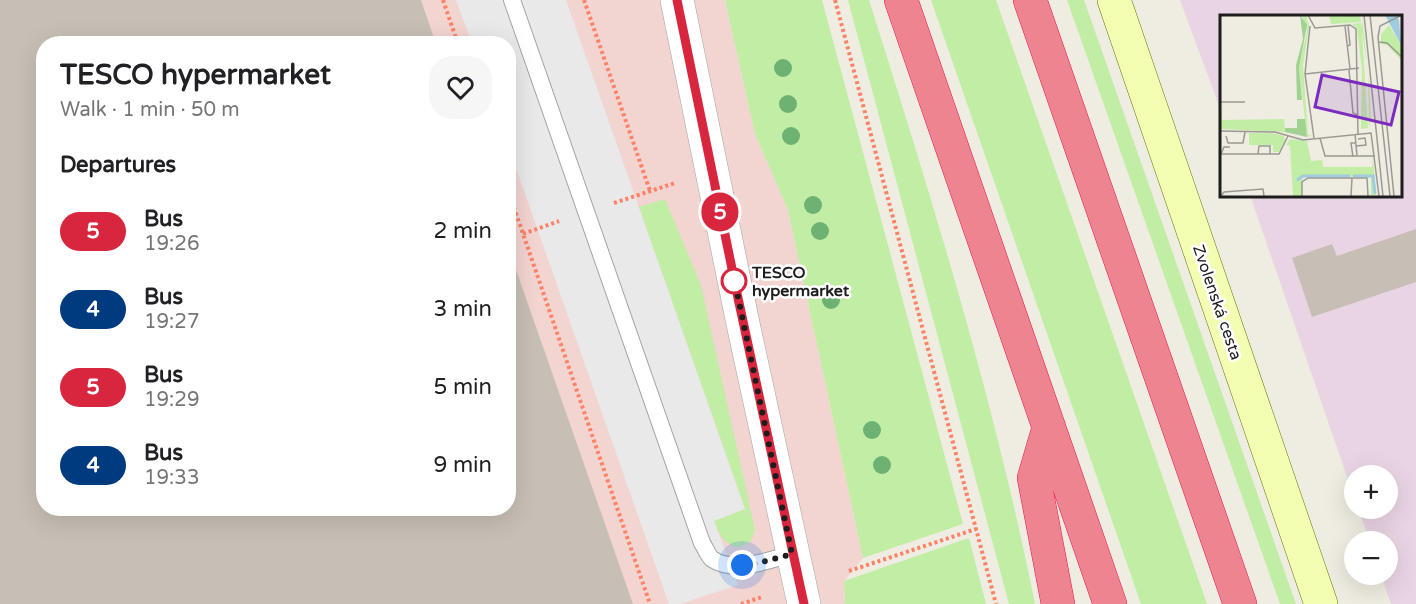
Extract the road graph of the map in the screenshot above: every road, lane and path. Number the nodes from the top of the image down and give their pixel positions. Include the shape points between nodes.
1 (443, 0) edge
2 (512, 0) edge
3 (584, 0) edge
4 (677, 0) edge
5 (835, 0) edge
6 (900, 0) edge
7 (1030, 0) edge
8 (1114, 0) edge
9 (455, 36) edge
10 (682, 181) dead end
11 (650, 191) junction
12 (604, 206) dead end
13 (516, 213) edge
14 (568, 218) dead end
15 (523, 234) junction
16 (1049, 427) junction
17 (976, 529) junction
18 (792, 554) junction
19 (849, 571) dead end
20 (762, 597) dead end
21 (650, 604) edge
22 (741, 604) edge
23 (804, 604) edge
24 (996, 604) edge
25 (1058, 604) edge
26 (1110, 604) edge
27 (1240, 604) edge
28 (1321, 604) edge

1 - 9 path
2 - 18 lane via 702,543 711,558 729,565 755,564
3 - 11 path
4 - 18 street
5 - 17 path
6 - 16 highway
7 - 27 highway
8 - 28 main road, Zvolenská cesta
10 - 11 path
11 - 12 path
13 - 15 path
14 - 15 path
15 - 21 path
16 - 25 highway via 1034,478
16 - 26 highway
17 - 19 path
17 - 24 path
18 - 23 street
20 - 22 path

